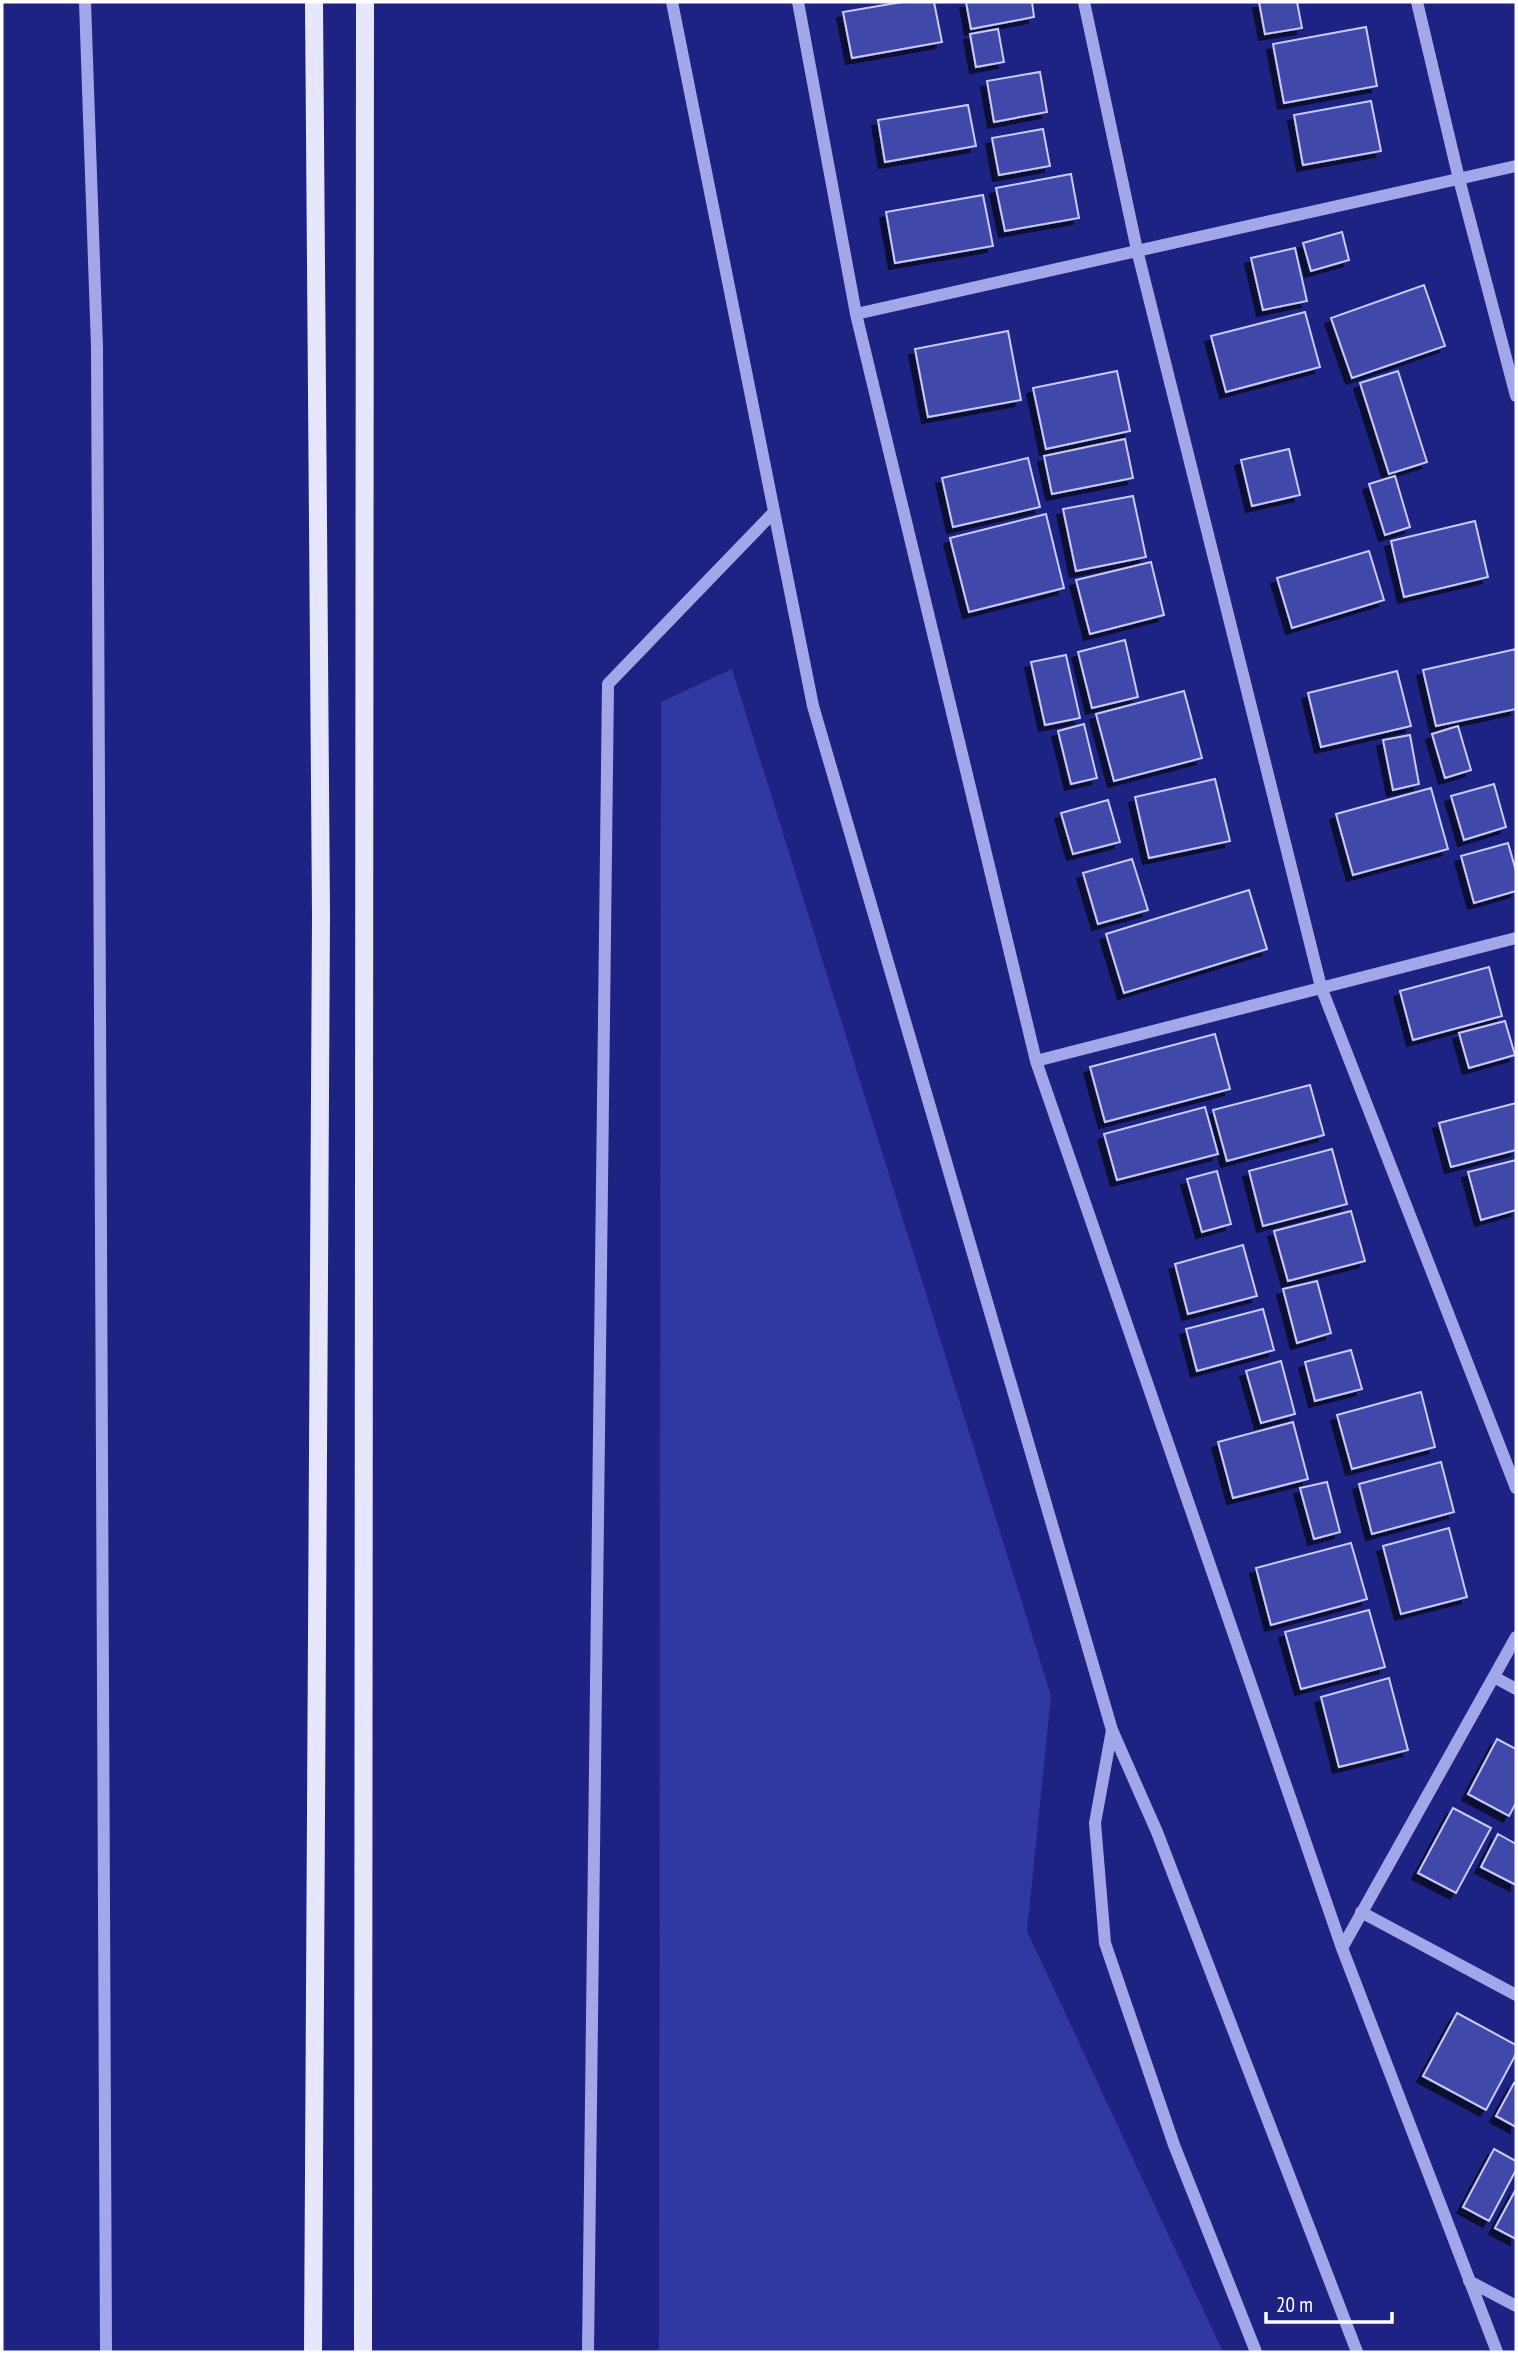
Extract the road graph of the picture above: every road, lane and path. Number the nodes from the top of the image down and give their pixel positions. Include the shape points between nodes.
1 (85, 2) edge
2 (314, 2) edge
3 (365, 2) edge
4 (671, 2) edge
5 (798, 2) edge
6 (1084, 2) edge
7 (1417, 2) edge
8 (1516, 166) edge
9 (1458, 179) junction
10 (1137, 250) junction
11 (856, 314) junction
12 (1516, 396) edge
13 (774, 512) junction
14 (1516, 938) edge
15 (1321, 986) junction
16 (1036, 1061) junction
17 (1516, 1488) edge
18 (1516, 1637) edge
19 (1494, 1677) junction
20 (1516, 1689) edge
21 (1112, 1730) junction
22 (1362, 1912) junction
23 (1342, 1948) junction
24 (1516, 1995) edge
25 (1469, 2281) junction
26 (1516, 2306) edge
27 (106, 2352) edge
28 (313, 2352) edge
29 (363, 2352) edge
30 (588, 2352) edge
31 (1256, 2352) edge
32 (1357, 2352) edge
33 (1497, 2352) edge

1 - 27 street via 97,347
2 - 28 main road via 321,929
3 - 29 main road
4 - 13 street
5 - 11 street
6 - 10 street
7 - 9 street
8 - 9 street
9 - 10 street
9 - 12 street
10 - 11 street
10 - 15 street
11 - 16 street
13 - 21 street via 813,706
13 - 30 street via 608,684
14 - 15 street
15 - 16 street
15 - 17 street
16 - 23 street
18 - 19 street
19 - 20 street
19 - 22 street
21 - 31 street via 1095,1824 1105,1942 1174,2145
21 - 32 street via 1157,1832
22 - 23 street
22 - 24 street
23 - 25 street
25 - 26 street
25 - 33 street

